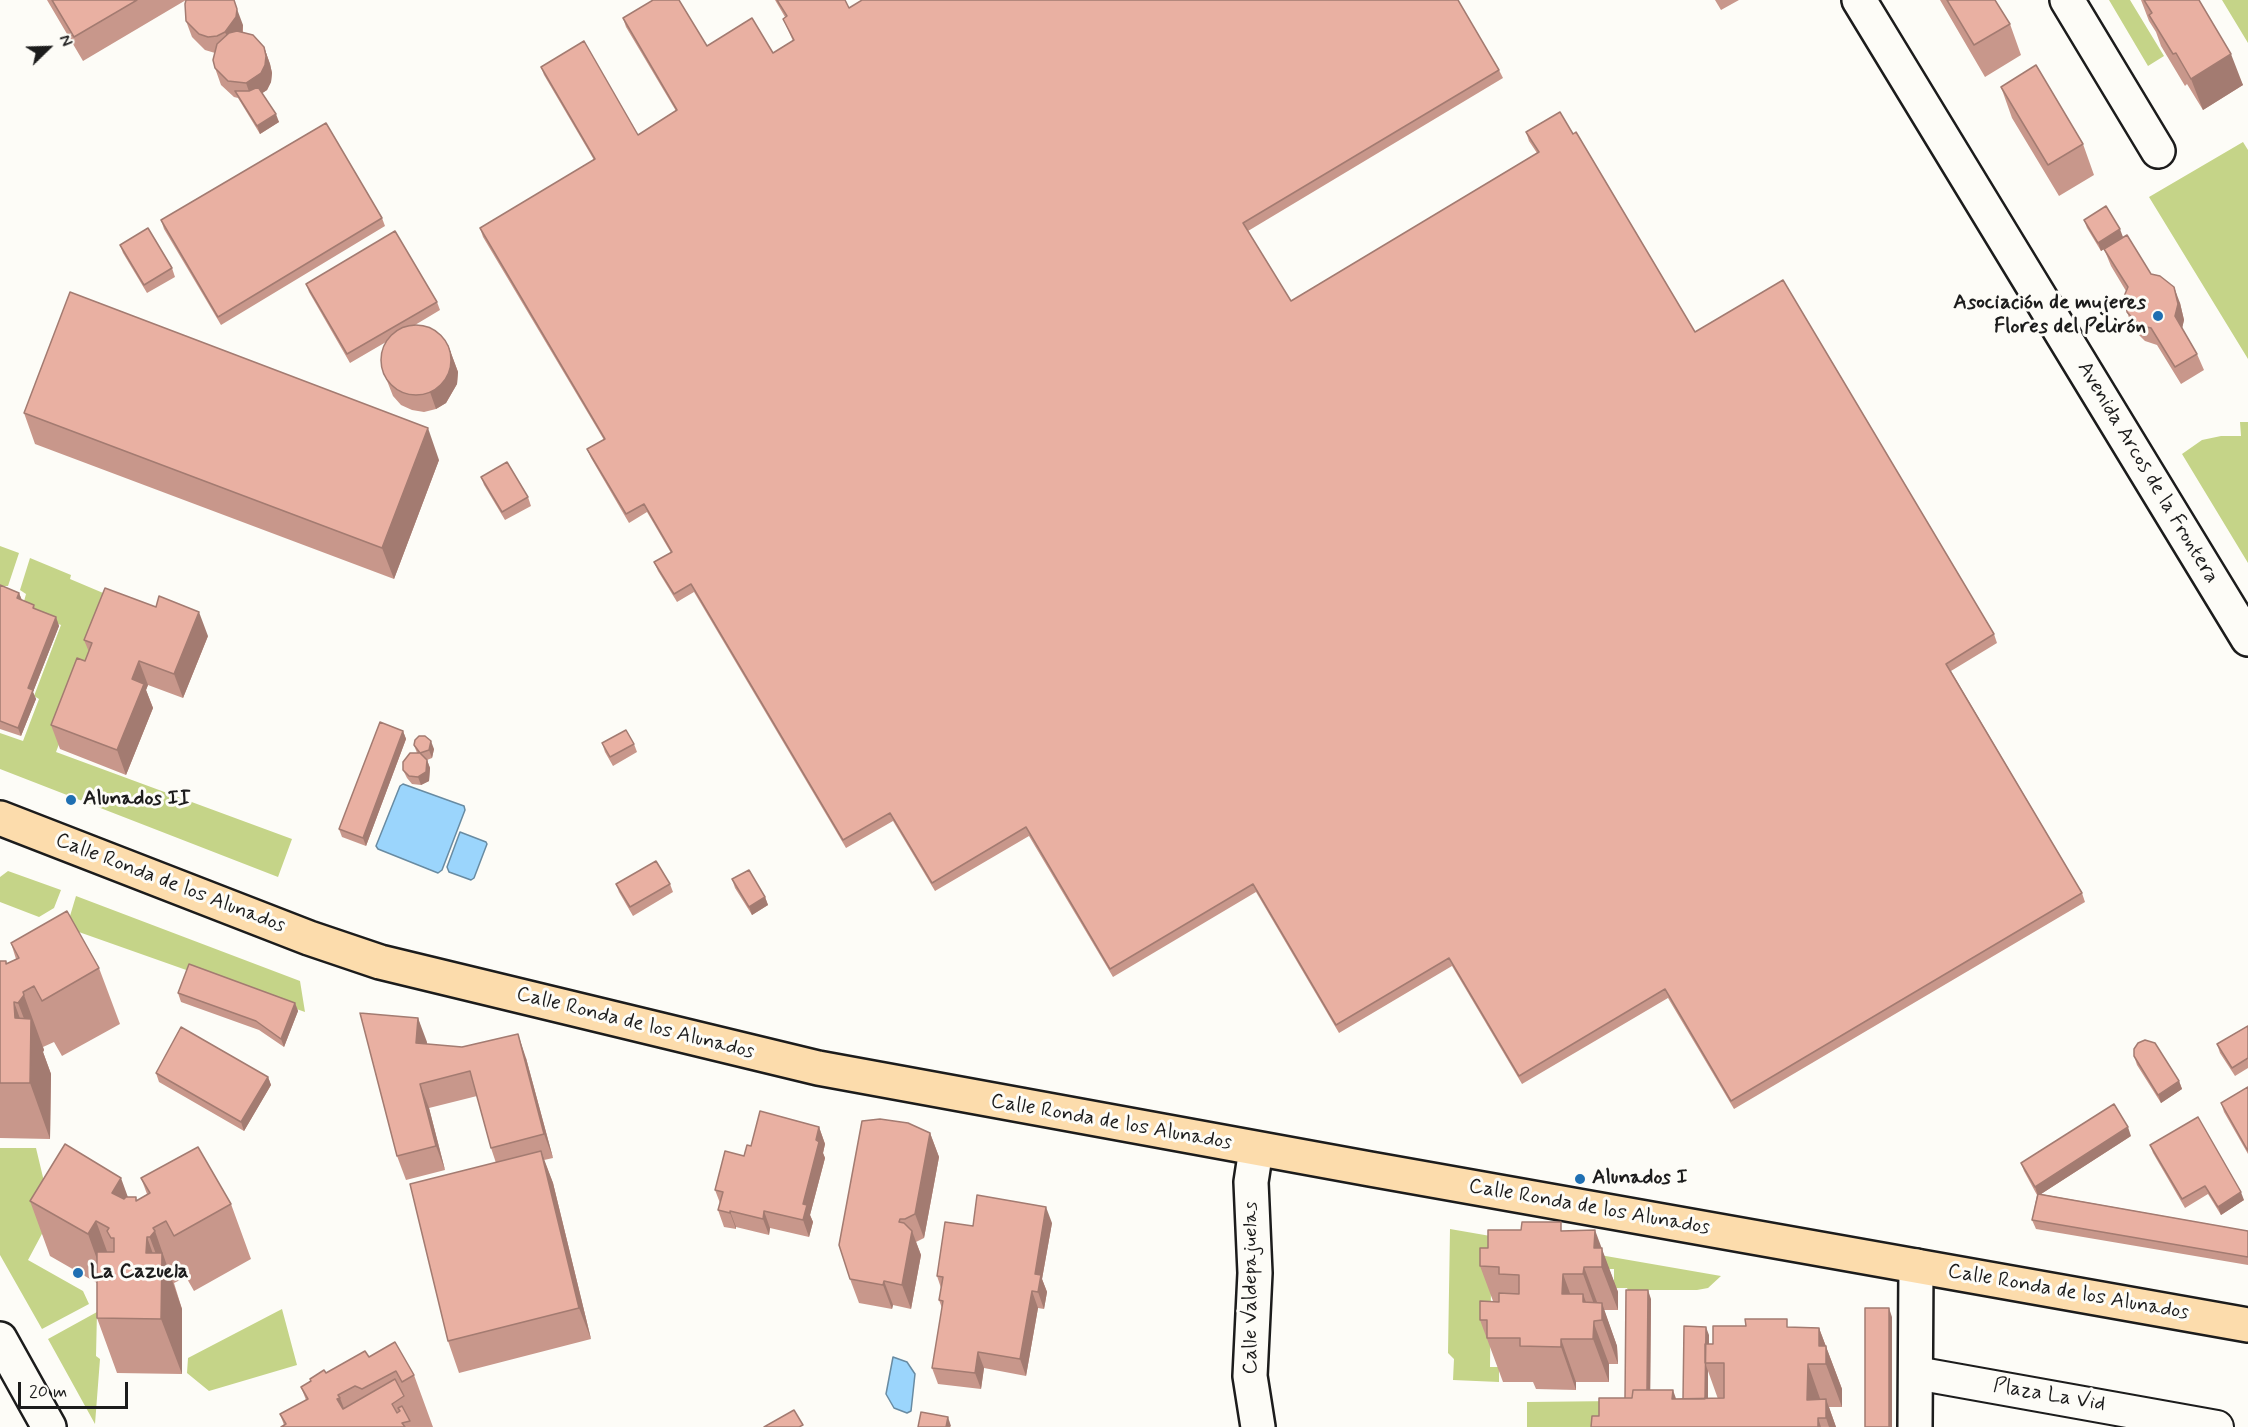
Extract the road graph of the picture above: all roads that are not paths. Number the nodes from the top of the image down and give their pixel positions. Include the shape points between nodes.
1 (1859, 0) edge
2 (2067, 0) edge
3 (2158, 152) dead end
4 (2248, 639) edge
5 (0, 818) edge
6 (1256, 1149) junction
7 (1916, 1266) junction
8 (2248, 1325) edge
9 (0, 1339) edge
10 (1916, 1373) junction
11 (49, 1427) edge
12 (1258, 1427) edge
13 (1915, 1427) edge
14 (2217, 1427) edge

1 - 4 main road, Avenida Arcos de la Frontera
2 - 3 main road
5 - 6 main road, Calle Ronda de los Alunados via 380,962 818,1068
6 - 7 main road, Calle Ronda de los Alunados
6 - 12 main road, Calle Valdepajuelas via 1251,1182 1254,1273 1250,1376
7 - 8 main road, Calle Ronda de los Alunados
7 - 10 main road
9 - 11 main road
10 - 13 main road
10 - 14 street, Plaza La Vid

